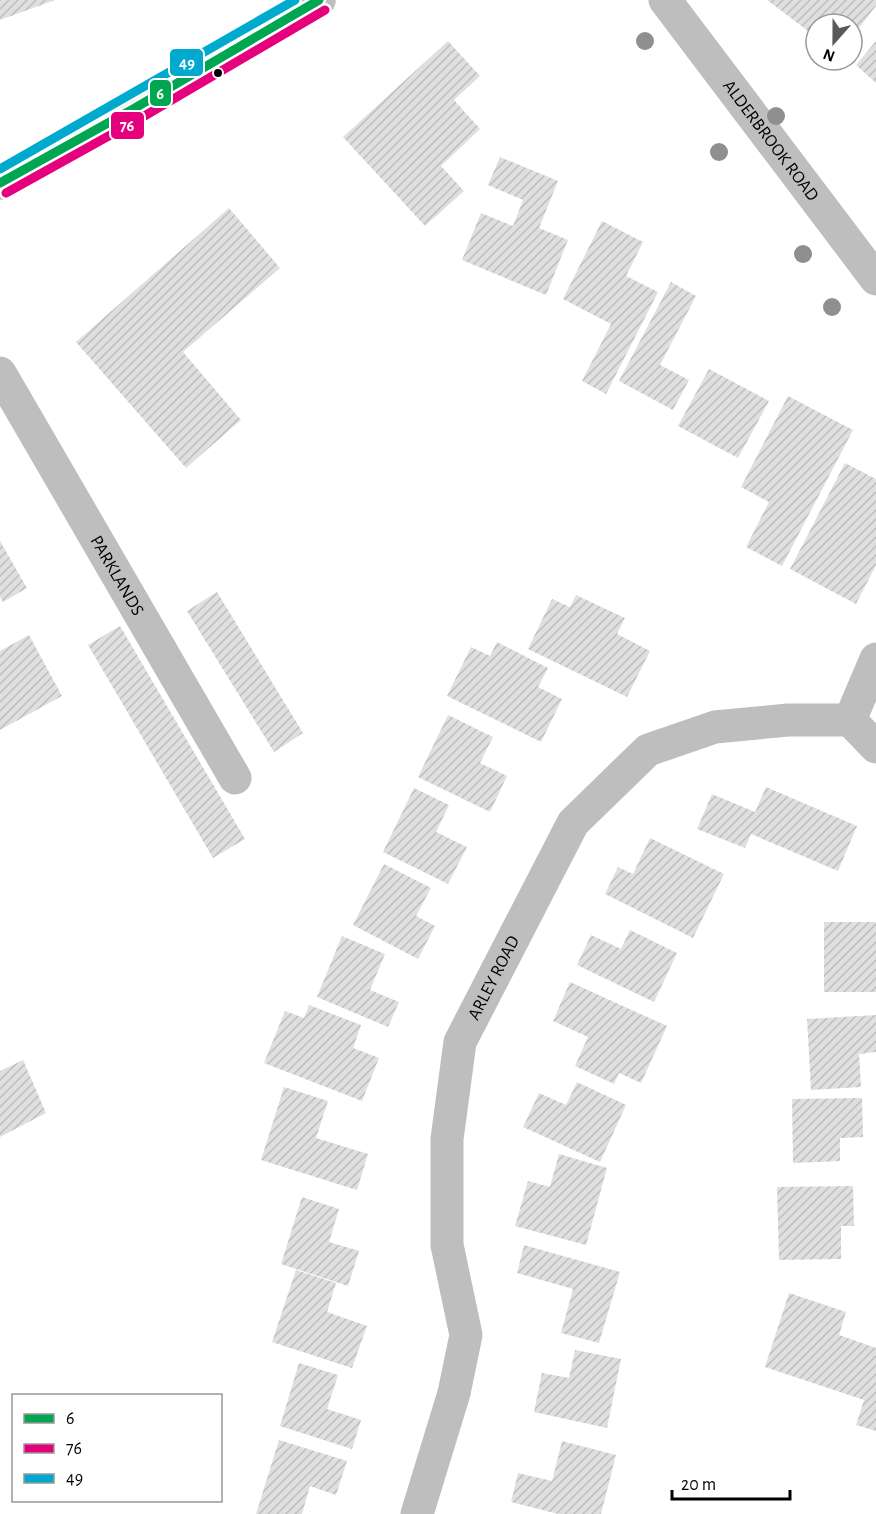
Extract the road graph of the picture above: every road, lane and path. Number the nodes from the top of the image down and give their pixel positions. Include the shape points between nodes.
1 (319, 0) edge
2 (665, 0) edge
3 (0, 183) edge
4 (876, 279) edge
5 (0, 373) edge
6 (876, 659) edge
7 (849, 720) junction
8 (876, 747) edge
9 (235, 778) dead end
10 (417, 1514) edge

1 - 3 street
2 - 4 street, ALDERBROOK ROAD
5 - 9 street, PARKLANDS
6 - 7 street
7 - 8 street
7 - 10 street, ARLEY ROAD via 788,720 715,727 648,750 573,823 460,1042 447,1139 447,1245 466,1335 454,1393

